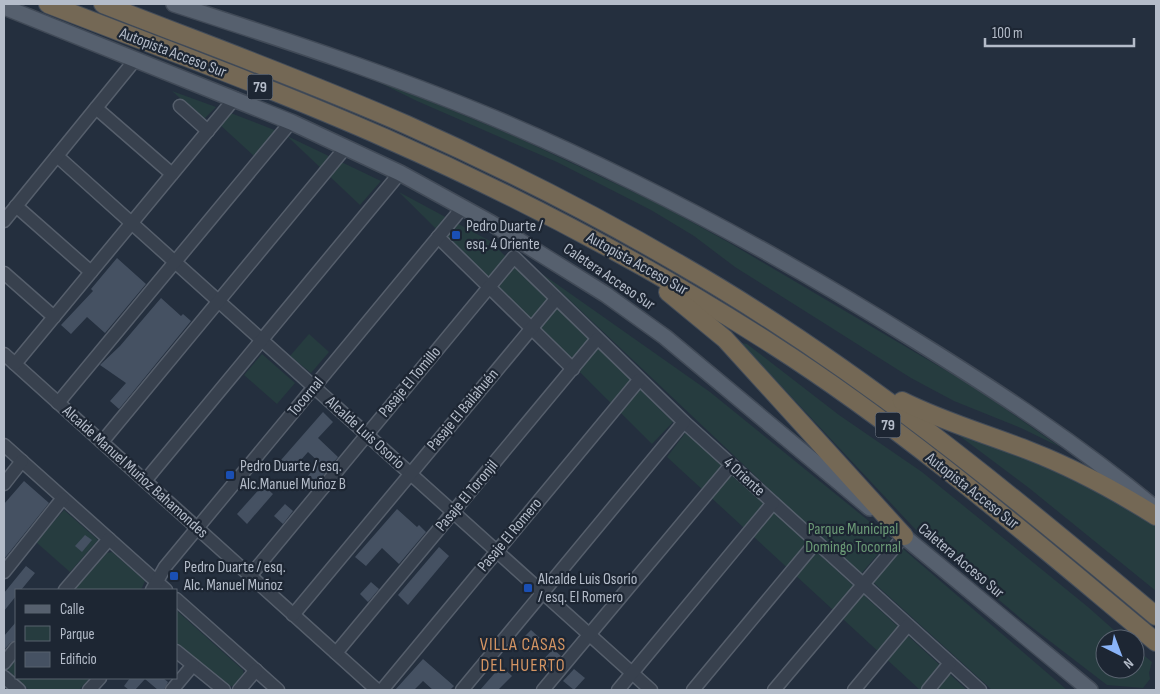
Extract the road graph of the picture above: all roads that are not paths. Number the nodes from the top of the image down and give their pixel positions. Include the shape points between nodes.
1 (48, 4) edge
2 (103, 4) edge
3 (174, 4) edge
4 (4, 7) edge
5 (135, 60) junction
6 (235, 98) junction
7 (180, 106) dead end
8 (96, 108) junction
9 (291, 122) junction
10 (208, 131) junction
11 (346, 147) junction
12 (57, 156) junction
13 (400, 173) junction
14 (172, 174) junction
15 (16, 206) junction
16 (463, 207) junction
17 (4, 221) edge
18 (132, 223) junction
19 (438, 237) junction
20 (596, 241) junction
21 (514, 258) joint
22 (175, 262) junction
23 (91, 272) junction
24 (4, 274) edge
25 (489, 287) junction
26 (556, 298) junction
27 (218, 301) junction
28 (54, 317) junction
29 (531, 328) junction
30 (262, 340) junction
31 (597, 340) junction
32 (4, 354) edge
33 (15, 364) junction
34 (573, 369) junction
35 (844, 369) junction
36 (639, 380) junction
37 (314, 387) junction
38 (58, 402) junction
39 (684, 422) junction
40 (367, 435) junction
41 (102, 442) junction
42 (4, 445) edge
43 (22, 462) junction
44 (731, 465) junction
45 (410, 474) junction
46 (145, 481) junction
47 (4, 484) edge
48 (63, 498) junction
49 (773, 503) junction
50 (1156, 509) edge
51 (453, 513) junction
52 (1156, 516) edge
53 (198, 528) junction
54 (904, 536) junction
55 (109, 539) junction
56 (816, 542) junction
57 (497, 552) junction
58 (4, 572) edge
59 (250, 576) junction
60 (862, 584) junction
61 (154, 586) edge
62 (67, 589) edge
63 (542, 593) junction
64 (178, 601) edge
65 (293, 615) junction
66 (1156, 616) edge
67 (908, 625) junction
68 (589, 635) junction
69 (1156, 642) edge
70 (15, 649) edge
71 (178, 653) edge
72 (336, 653) junction
73 (4, 662) edge
74 (950, 663) junction
75 (193, 665) junction
76 (256, 670) junction
77 (632, 673) junction
78 (4, 677) edge
79 (99, 679) edge
80 (19, 690) edge
81 (89, 690) edge
82 (172, 690) edge
83 (224, 690) edge
84 (240, 690) edge
85 (278, 690) edge
86 (377, 690) edge
87 (382, 690) edge
88 (462, 690) edge
89 (543, 690) edge
90 (618, 690) edge
91 (651, 690) edge
92 (693, 690) edge
93 (774, 690) edge
94 (854, 690) edge
95 (928, 690) edge
96 (980, 690) edge
97 (1090, 690) edge

1 - 20 highway, Autopista Acceso Sur / 79 via 377,134 492,187
2 - 35 highway, Autopista Acceso Sur / 79 via 358,105 516,176 684,266
3 - 50 main road via 315,50 433,94 580,156 688,209 798,269 994,390 1067,440
4 - 5 main road, Caletera Acceso Sur
5 - 6 main road, Caletera Acceso Sur
5 - 8 street
6 - 9 main road, Caletera Acceso Sur
6 - 10 street
7 - 10 street
8 - 12 street
8 - 14 street
9 - 11 main road, Caletera Acceso Sur
9 - 22 street
10 - 14 street
11 - 13 main road, Caletera Acceso Sur
11 - 27 street
12 - 15 street
12 - 18 street, Alcalde Luis Osorio
13 - 16 main road, Caletera Acceso Sur
13 - 30 street
14 - 18 street
15 - 17 street
15 - 23 street
16 - 19 street, Tocornal
16 - 54 main road, Caletera Acceso Sur via 562,266 650,326
18 - 22 street, Alcalde Luis Osorio
18 - 23 street
19 - 25 street
19 - 37 street, Tocornal
20 - 54 highway via 685,305 725,339
20 - 69 highway, Autopista Acceso Sur / 79 via 744,326 860,404 973,491
21 - 25 street, Pasaje El Tomillo
21 - 26 street, 4 Oriente
22 - 27 street, Alcalde Luis Osorio
22 - 38 street
23 - 28 street
24 - 28 street
25 - 29 street
25 - 40 street, Pasaje El Tomillo
26 - 29 street, Pasaje El Bailahuén
26 - 31 street, 4 Oriente
27 - 30 street, Alcalde Luis Osorio
27 - 41 street
28 - 33 street
29 - 34 street
29 - 45 street, Pasaje El Bailahuén
30 - 37 street, Alcalde Luis Osorio
30 - 46 street
31 - 34 street, Pasaje El Toronjil
31 - 36 street, 4 Oriente
32 - 33 street, Alcalde Manuel Muñoz Bahamondes
33 - 38 street, Alcalde Manuel Muñoz Bahamondes
34 - 51 street, Pasaje El Toronjil
35 - 52 highway via 919,409 1049,459
35 - 66 highway, Autopista Acceso Sur / 79 via 975,466
36 - 39 street, 4 Oriente
36 - 57 street, Pasaje El Romero
37 - 40 street, Alcalde Luis Osorio
37 - 53 street, Tocornal
38 - 41 street, Alcalde Manuel Muñoz Bahamondes
39 - 44 street, 4 Oriente
39 - 63 street
40 - 45 street, Alcalde Luis Osorio
40 - 59 street, Pasaje El Tomillo
41 - 46 street, Alcalde Manuel Muñoz Bahamondes
42 - 43 street
43 - 47 street
43 - 48 street
44 - 49 street, 4 Oriente
44 - 68 street
45 - 51 street, Alcalde Luis Osorio
45 - 65 street, Pasaje El Bailahuén
46 - 53 street, Alcalde Manuel Muñoz Bahamondes
48 - 55 street
48 - 58 street
49 - 56 street, 4 Oriente
49 - 77 street
51 - 57 street, Alcalde Luis Osorio
51 - 72 street, Pasaje El Toronjil
53 - 59 street, Alcalde Manuel Muñoz Bahamondes
53 - 61 street, Tocornal
54 - 60 street
54 - 97 main road, Caletera Acceso Sur
55 - 61 street
55 - 62 street
56 - 60 street, 4 Oriente
56 - 92 street
57 - 63 street, Alcalde Luis Osorio
57 - 87 street, Pasaje El Romero
59 - 65 street, Alcalde Manuel Muñoz Bahamondes
60 - 67 street, 4 Oriente
60 - 93 street
63 - 68 street, Alcalde Luis Osorio
63 - 88 street
64 - 76 street
65 - 72 street, Alcalde Manuel Muñoz Bahamondes
67 - 74 street, 4 Oriente
67 - 94 street
68 - 77 street, Alcalde Luis Osorio
68 - 89 street
70 - 73 street
71 - 75 street
72 - 86 street, Alcalde Manuel Muñoz Bahamondes
74 - 95 street
74 - 96 street, 4 Oriente
75 - 82 street
75 - 83 street
76 - 84 street
76 - 85 street
77 - 90 street
77 - 91 street, Alcalde Luis Osorio
78 - 80 street
79 - 81 street

